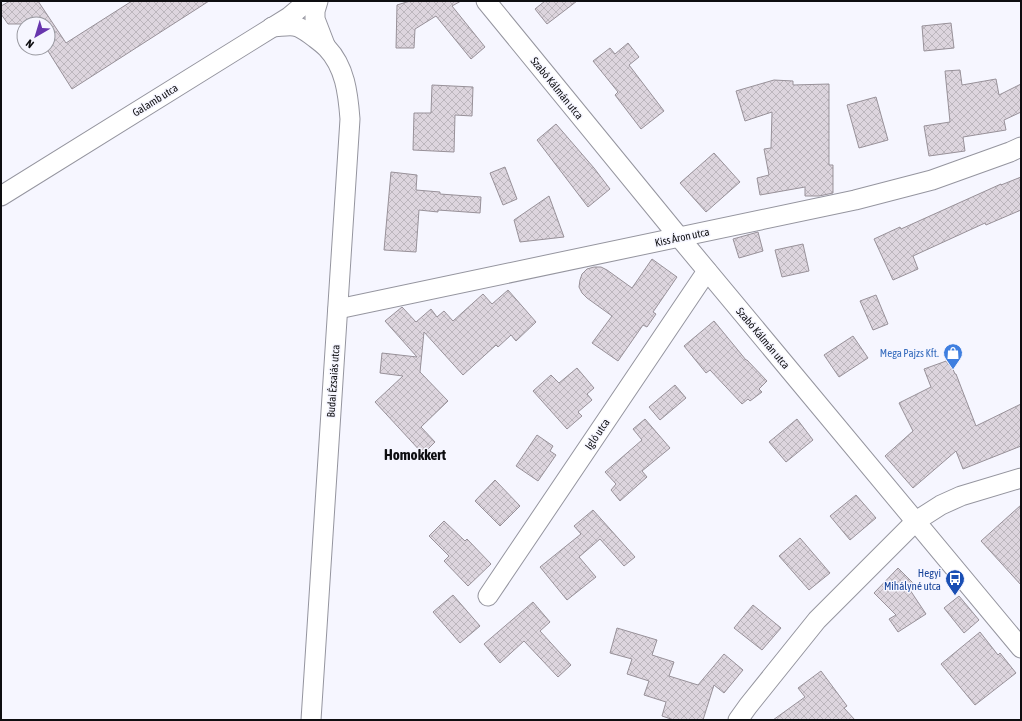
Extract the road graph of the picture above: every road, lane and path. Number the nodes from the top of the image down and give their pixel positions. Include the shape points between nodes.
1 (308, 1) edge
2 (318, 1) edge
3 (486, 1) edge
4 (497, 1) edge
5 (272, 27) junction
6 (507, 27) junction
7 (327, 48) junction
8 (1021, 147) edge
9 (1, 196) edge
10 (679, 238) junction
11 (707, 272) junction
12 (338, 309) junction
13 (1021, 478) edge
14 (916, 521) junction
15 (488, 596) dead end
16 (1021, 648) edge
17 (310, 720) edge
18 (738, 720) edge

1 - 5 street, Galamb utca
2 - 7 street, Budai Ézsaiás utca via 315,18
3 - 6 street, Szabó Kálmán utca
4 - 6 street, Szabó Kálmán utca
5 - 7 street, Budai Ézsaiás utca via 300,28
5 - 9 street, Galamb utca
6 - 10 street, Szabó Kálmán utca
7 - 12 street, Budai Ézsaiás utca via 344,76 350,119
8 - 10 street, Kiss Áron utca via 932,180 855,200
10 - 11 street, Szabó Kálmán utca
10 - 12 street, Kiss Áron utca
11 - 14 street, Szabó Kálmán utca
11 - 15 street, Igló utca
12 - 17 street, Budai Ézsaiás utca
13 - 14 street via 961,496
14 - 16 street, Szabó Kálmán utca
14 - 18 street via 817,620

